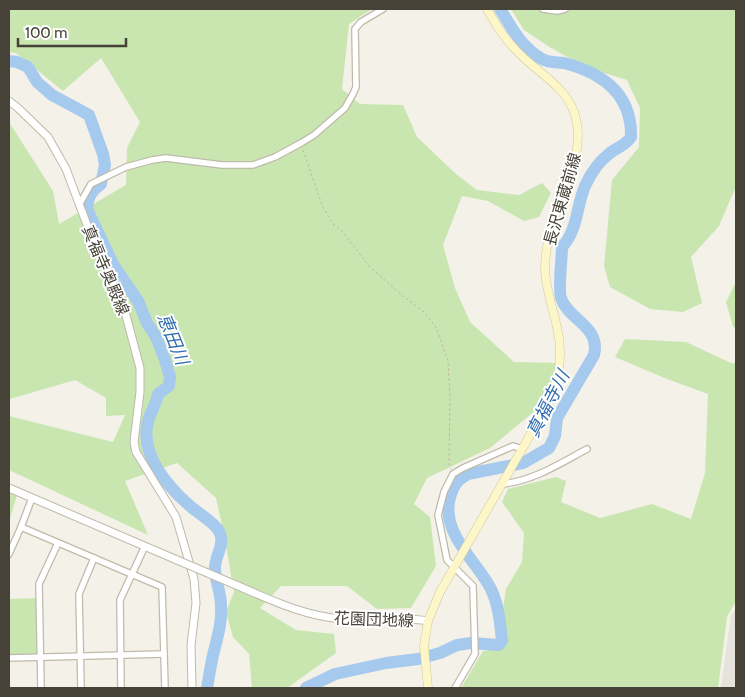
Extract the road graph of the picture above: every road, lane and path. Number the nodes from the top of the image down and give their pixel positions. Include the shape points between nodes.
1 (383, 9) edge
2 (487, 9) edge
3 (543, 9) edge
4 (565, 9) edge
5 (9, 101) edge
6 (301, 143) junction
7 (79, 205) junction
8 (586, 449) dead end
9 (520, 452) junction
10 (453, 474) junction
11 (504, 481) junction
12 (9, 488) edge
13 (32, 498) junction
14 (21, 527) junction
15 (58, 543) junction
16 (145, 546) junction
17 (9, 554) edge
18 (94, 558) junction
19 (456, 564) junction
20 (133, 574) junction
21 (428, 621) junction
22 (164, 654) junction
23 (121, 655) junction
24 (41, 656) junction
25 (80, 656) junction
26 (9, 658) edge
27 (41, 688) edge
28 (81, 688) edge
29 (121, 688) edge
30 (166, 688) edge
31 (192, 688) edge
32 (428, 688) edge
33 (455, 688) edge

1 - 6 street via 355,29 356,87 345,108
2 - 9 main road, 長沢東蔵前線 via 514,49 563,94 577,123 577,151 549,238 545,269 559,335 558,377 549,402
3 - 4 street
5 - 7 street, 真福寺奥殿線 via 48,137 66,169
6 - 7 street via 275,158 253,165 166,158 126,166 91,184
6 - 10 path via 322,205 333,224 370,267 424,312 436,328 448,361 449,464
7 - 31 street, 真福寺奥殿線 via 124,308 140,368 136,452 176,517 194,579
8 - 11 street via 556,468 532,478 520,482
9 - 10 street via 513,446
9 - 11 main road, 長沢東蔵前線
10 - 19 street via 438,515 447,560
11 - 19 main road, 長沢東蔵前線
12 - 13 street
13 - 14 street
13 - 16 street
14 - 15 street
14 - 17 street
15 - 18 street
15 - 24 street via 39,584
16 - 20 street
16 - 21 street, 花園団地線, bridge via 315,616
18 - 20 street
18 - 25 street via 79,594
19 - 21 main road, 長沢東蔵前線
19 - 33 street via 473,586 476,651
20 - 22 street via 162,587
20 - 23 street via 120,600
21 - 32 main road, 長沢東蔵前線 via 424,646
22 - 23 street
22 - 30 street
23 - 25 street
23 - 29 street
24 - 25 street
24 - 26 street
24 - 27 street
25 - 28 street

